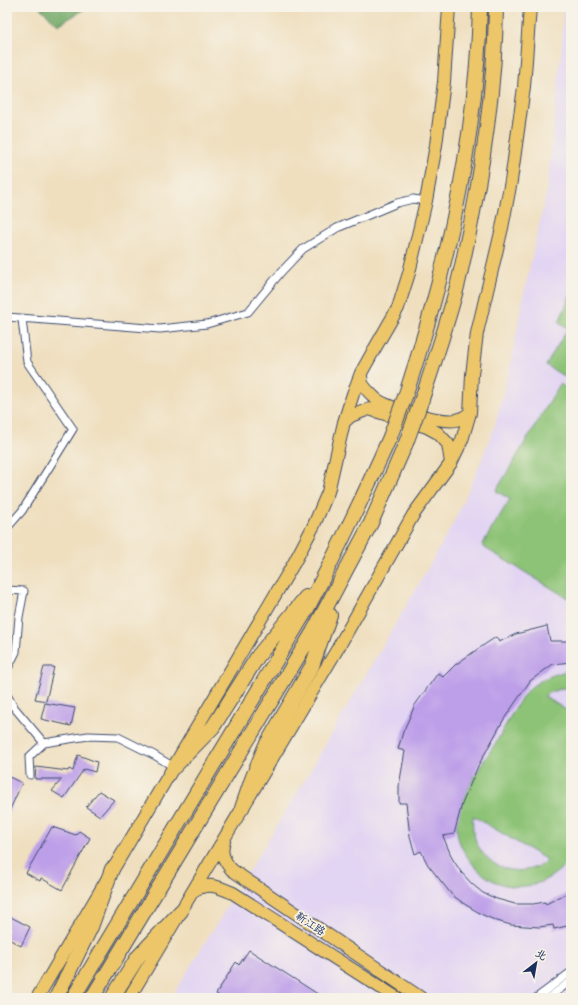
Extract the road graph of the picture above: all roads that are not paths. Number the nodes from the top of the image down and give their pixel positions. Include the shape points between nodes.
1 (449, 7) edge
2 (480, 7) edge
3 (496, 7) edge
4 (530, 7) edge
5 (426, 201) junction
6 (7, 317) edge
7 (22, 319) junction
8 (361, 373) junction
9 (470, 412) junction
10 (344, 422) junction
11 (451, 463) junction
12 (7, 528) edge
13 (329, 568) junction
14 (344, 576) junction
15 (7, 590) edge
16 (7, 670) edge
17 (8, 698) edge
18 (44, 743) junction
19 (174, 767) junction
20 (30, 775) dead end
21 (242, 808) junction
22 (225, 836) junction
23 (112, 869) junction
24 (193, 891) junction
25 (181, 911) junction
26 (571, 972) edge
27 (571, 981) edge
28 (37, 998) edge
29 (56, 998) edge
30 (73, 998) edge
31 (92, 998) edge
32 (112, 998) edge
33 (129, 998) edge
34 (397, 998) edge
35 (421, 998) edge
36 (536, 998) edge
37 (548, 998) edge

1 - 5 main road via 444,82
2 - 13 highway, bridge via 473,102 463,171 453,227 434,304 390,437
3 - 14 highway, bridge via 490,100 480,174 457,284 406,443 371,523
4 - 9 main road via 524,87 511,180 501,235 477,333
5 - 7 street via 413,199 397,203 337,228 303,249 248,312 207,324 160,329
5 - 8 main road via 398,308
6 - 7 street
7 - 12 street via 27,362 73,429 22,511
8 - 9 main road via 362,382 368,390 377,400 389,405 431,419 447,421 458,420
8 - 10 main road
9 - 11 main road via 462,440
10 - 11 main road via 351,416 369,409 427,427 448,444
10 - 19 main road via 328,492 314,524
11 - 21 main road via 413,515 338,648
13 - 19 highway via 258,656 213,727
13 - 30 highway via 284,648
14 - 21 highway via 312,666 265,747
14 - 31 highway via 306,644
15 - 16 street via 24,591 16,652
17 - 18 street
18 - 19 street via 88,736 118,737
18 - 20 street via 29,757
19 - 23 main road
21 - 22 main road
22 - 24 main road
22 - 35 main road, 靳江路 via 223,857 232,870
23 - 28 main road
23 - 29 highway via 91,927
24 - 25 main road
24 - 34 main road, 靳江路 via 209,885 233,893
25 - 32 highway via 138,958
25 - 33 main road
26 - 36 street
27 - 37 street

